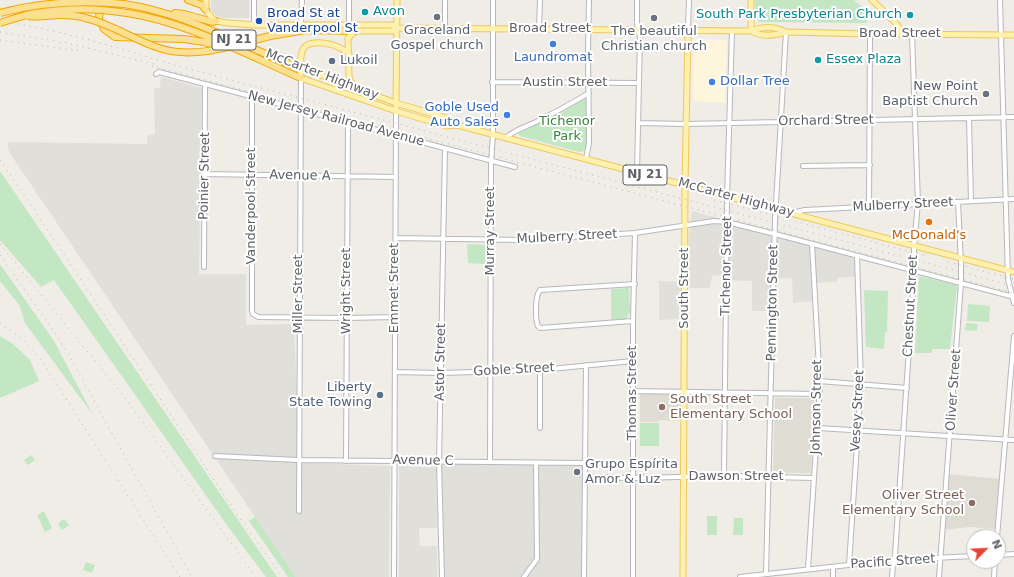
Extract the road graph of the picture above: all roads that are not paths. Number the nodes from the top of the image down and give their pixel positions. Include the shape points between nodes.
1 (104, 0) edge
2 (188, 0) edge
3 (206, 0) edge
4 (254, 0) edge
5 (302, 0) edge
6 (349, 0) edge
7 (397, 0) edge
8 (445, 0) edge
9 (493, 0) edge
10 (540, 0) edge
11 (589, 0) edge
12 (637, 0) edge
13 (689, 0) edge
14 (751, 0) edge
15 (872, 0) edge
16 (1000, 0) edge
17 (206, 10) junction
18 (0, 12) edge
19 (166, 13) junction
20 (28, 16) junction
21 (216, 21) junction
22 (0, 23) edge
23 (254, 25) junction
24 (301, 25) junction
25 (349, 25) junction
26 (397, 28) junction
27 (445, 28) junction
28 (492, 28) junction
29 (540, 29) junction
30 (589, 29) junction
31 (638, 30) junction
32 (688, 30) junction
33 (355, 31) junction
34 (732, 31) junction
35 (751, 31) junction
36 (786, 32) junction
37 (870, 34) junction
38 (902, 34) junction
39 (912, 34) junction
40 (1000, 35) junction
41 (1014, 35) edge
42 (222, 44) junction
43 (348, 54) junction
44 (301, 68) junction
45 (156, 74) dead end
46 (301, 78) junction
47 (492, 82) junction
48 (589, 83) junction
49 (638, 83) junction
50 (205, 84) junction
51 (356, 89) junction
52 (589, 93) junction
53 (252, 96) junction
54 (396, 103) junction
55 (301, 110) junction
56 (396, 111) junction
57 (1004, 117) junction
58 (1014, 117) edge
59 (968, 118) junction
60 (915, 119) junction
61 (870, 120) junction
62 (348, 122) junction
63 (781, 122) junction
64 (638, 123) junction
65 (730, 123) junction
66 (686, 124) junction
67 (457, 125) junction
68 (493, 134) junction
69 (396, 135) junction
70 (506, 138) junction
71 (445, 148) junction
72 (586, 159) junction
73 (491, 161) junction
74 (870, 165) junction
75 (803, 166) dead end
76 (515, 167) dead end
77 (637, 172) junction
78 (205, 174) junction
79 (252, 175) junction
80 (300, 175) junction
81 (348, 176) junction
82 (396, 177) junction
83 (685, 185) junction
84 (727, 197) junction
85 (1006, 199) junction
86 (1014, 199) edge
87 (971, 201) junction
88 (958, 202) junction
89 (918, 204) junction
90 (870, 207) junction
91 (776, 208) junction
92 (791, 213) junction
93 (727, 222) junction
94 (686, 226) junction
95 (635, 233) junction
96 (775, 234) junction
97 (396, 238) junction
98 (444, 239) junction
99 (491, 240) junction
100 (812, 244) junction
101 (914, 245) junction
102 (857, 256) junction
103 (961, 258) junction
104 (204, 267) dead end
105 (913, 271) junction
106 (1011, 271) edge
107 (961, 283) junction
108 (635, 284) junction
109 (1013, 297) edge
110 (1014, 303) edge
111 (395, 317) junction
112 (300, 318) junction
113 (347, 318) junction
114 (633, 321) junction
115 (1014, 336) edge
116 (633, 361) junction
117 (586, 365) junction
118 (540, 370) junction
119 (395, 372) junction
120 (491, 372) junction
121 (441, 373) junction
122 (819, 381) junction
123 (861, 384) junction
124 (907, 388) junction
125 (633, 391) junction
126 (684, 391) junction
127 (725, 393) junction
128 (772, 394) junction
129 (819, 394) junction
130 (540, 428) dead end
131 (818, 428) junction
132 (858, 430) junction
133 (904, 433) junction
134 (950, 436) junction
135 (1006, 440) junction
136 (1014, 440) edge
137 (215, 456) dead end
138 (298, 460) junction
139 (394, 460) junction
140 (346, 461) junction
141 (439, 462) junction
142 (490, 462) junction
143 (536, 463) junction
144 (585, 463) junction
145 (724, 476) junction
146 (585, 477) junction
147 (683, 477) junction
148 (769, 477) junction
149 (633, 478) junction
150 (814, 478) junction
151 (299, 511) dead end
152 (998, 529) edge
153 (966, 556) edge
154 (940, 558) junction
155 (894, 560) junction
156 (849, 565) junction
157 (833, 567) junction
158 (808, 570) junction
159 (766, 574) junction
160 (782, 575) edge
161 (394, 577) edge
162 (442, 577) edge
163 (524, 577) edge
164 (584, 577) edge
165 (633, 577) edge
166 (683, 577) edge
167 (740, 577) edge
168 (746, 577) edge
169 (833, 577) edge
170 (892, 577) edge
171 (939, 577) edge

1 - 42 highway via 99,14 101,25 115,37 184,39
2 - 17 highway via 202,5
3 - 17 main road
4 - 23 street
5 - 24 street
6 - 25 street
7 - 26 main road, Emmet Street
8 - 27 street
9 - 28 street, Murray Street
10 - 29 street
11 - 30 street
12 - 31 street
13 - 32 street, South Street
14 - 35 main road
15 - 38 main road via 896,23
16 - 40 street
17 - 21 main road
18 - 19 highway, McCarter Highway / NJ 21, bridge via 56,2 94,1
19 - 21 highway
19 - 44 highway, McCarter Highway / NJ 21
20 - 22 highway, McCarter Highway / NJ 21, bridge
20 - 33 highway, bridge via 60,15 86,18 159,49 181,52 205,52 305,30
20 - 42 highway, McCarter Highway / NJ 21, bridge via 64,10 127,13 165,21
21 - 23 main road, Broad Street
23 - 24 main road, Broad Street
24 - 25 main road, Broad Street
25 - 26 main road, Broad Street via 392,25
26 - 27 main road, Broad Street
26 - 33 main road, Broad Street via 392,31
26 - 54 main road, Emmet Street
27 - 28 main road, Broad Street
28 - 29 main road, Broad Street
28 - 47 street, Murray Street
29 - 30 main road, Broad Street
30 - 31 main road, Broad Street
30 - 48 street
31 - 32 main road, Broad Street
31 - 49 street
32 - 34 main road, Broad Street
32 - 66 main road, South Street
33 - 43 main road via 348,38
34 - 35 main road, Broad Street
34 - 65 street, Tichenor Street
35 - 36 main road, Broad Street via 758,35 777,35
36 - 37 main road, Broad Street
36 - 63 street, Pennington Street
37 - 38 main road, Broad Street
37 - 61 street
38 - 39 main road, Broad Street
39 - 40 main road, Broad Street
39 - 60 street, Chestnut Street
40 - 41 main road, Broad Street
40 - 57 street
42 - 46 highway, McCarter Highway / NJ 21
43 - 44 main road via 334,45 310,43 302,50
43 - 51 main road via 349,76
44 - 46 main road
44 - 51 main road, McCarter Highway / NJ 21
45 - 50 street, New Jersey Railroad Avenue via 159,72
46 - 55 street, Miller Street
46 - 56 main road, McCarter Highway / NJ 21
47 - 48 street, Austin Street
47 - 68 street, Murray Street
48 - 49 street, Austin Street
48 - 52 street
49 - 64 street
50 - 53 street, New Jersey Railroad Avenue
50 - 78 street, Poinier Street
51 - 54 main road, McCarter Highway / NJ 21
52 - 70 street via 519,131 512,132
52 - 72 street via 589,143
53 - 55 street, New Jersey Railroad Avenue
53 - 79 street, Vanderpool Street
54 - 56 main road, Emmet Street
54 - 67 main road, McCarter Highway / NJ 21 via 447,118
55 - 62 street, New Jersey Railroad Avenue
55 - 80 street, Miller Street
56 - 67 main road, McCarter Highway / NJ 21 via 446,126
56 - 69 street, Emmet Street
57 - 58 street, Orchard Street
57 - 59 street, Orchard Street
57 - 85 street
59 - 60 street, Orchard Street
59 - 87 street
60 - 61 street, Orchard Street
60 - 89 street, Chestnut Street
61 - 63 street, Orchard Street
61 - 74 street
62 - 69 street, New Jersey Railroad Avenue
62 - 81 street, Wright Street
63 - 65 street, Orchard Street
63 - 91 street, Pennington Street
64 - 66 street, Orchard Street
64 - 77 street
65 - 66 street, Orchard Street
65 - 84 street, Tichenor Street
66 - 83 main road, South Street
67 - 68 main road, McCarter Highway / NJ 21
68 - 70 main road, McCarter Highway / NJ 21
68 - 73 street, Murray Street
69 - 71 street, New Jersey Railroad Avenue
69 - 82 street, Emmet Street
70 - 72 main road, McCarter Highway / NJ 21
71 - 73 street, New Jersey Railroad Avenue
71 - 98 street, Astor Street
72 - 77 main road, McCarter Highway / NJ 21
73 - 76 street, New Jersey Railroad Avenue
73 - 99 street, Murray Street
74 - 75 street
74 - 90 street
77 - 83 main road, McCarter Highway / NJ 21
78 - 79 street, Avenue A
78 - 104 street, Poinier Street
79 - 80 street, Avenue A
79 - 112 street, Vanderpool Street via 252,311 258,317
80 - 81 street, Avenue A
80 - 112 street, Miller Street
81 - 82 street, Avenue A
81 - 113 street, Wright Street
82 - 97 street, Emmet Street
83 - 84 main road, McCarter Highway / NJ 21
83 - 94 main road, South Street
84 - 91 main road, McCarter Highway / NJ 21
84 - 93 street, Tichenor Street
85 - 86 street, Mulberry Street
85 - 87 street, Mulberry Street
85 - 106 street
87 - 88 street, Mulberry Street
88 - 89 street, Mulberry Street
88 - 103 street, Oliver Street
89 - 90 street, Mulberry Street
89 - 101 street, Chestnut Street
90 - 92 street, Mulberry Street via 804,210
91 - 92 main road, McCarter Highway / NJ 21
91 - 96 street, Pennington Street
92 - 101 main road, McCarter Highway / NJ 21
93 - 94 street, Mulberry Street via 714,220
93 - 96 street
93 - 127 street, Tichenor Street
94 - 95 street, Mulberry Street
94 - 126 main road, South Street
95 - 99 street, Mulberry Street
95 - 108 street, Thomas Street
96 - 100 street
96 - 128 street, Pennington Street
97 - 98 street, Mulberry Street
97 - 111 street, Emmet Street
98 - 99 street, Mulberry Street
98 - 121 street, Astor Street
99 - 120 street, Murray Street
100 - 102 street
100 - 122 street, Johnson Street
101 - 103 main road, McCarter Highway / NJ 21
101 - 105 street, Chestnut Street
102 - 105 street
102 - 123 street, Vesey Street
103 - 106 main road, McCarter Highway / NJ 21
103 - 107 street, Oliver Street
105 - 107 street
105 - 124 street, Chestnut Street
106 - 109 street via 1008,279
107 - 109 street
107 - 134 street, Oliver Street
108 - 114 street, Thomas Street
108 - 114 street via 540,290 537,294 536,321 540,328
109 - 110 street
111 - 113 street
111 - 119 street, Emmet Street
112 - 113 street
112 - 138 street, Miller Street
113 - 140 street, Wright Street
114 - 116 street, Thomas Street
115 - 135 street
116 - 117 street, Goble Street
116 - 125 street, Thomas Street
117 - 118 street, Goble Street
117 - 144 street
118 - 120 street, Goble Street
118 - 130 street
119 - 121 street, Goble Street
119 - 139 street, Emmet Street
120 - 121 street, Goble Street
120 - 142 street, Murray Street
121 - 141 street, Astor Street
122 - 123 street
122 - 129 street, Johnson Street
123 - 124 street
123 - 132 street, Vesey Street
124 - 133 street, Chestnut Street
125 - 126 street
125 - 149 street, Thomas Street
126 - 127 street
126 - 147 main road, South Street
127 - 128 street
127 - 145 street, Tichenor Street
128 - 129 street
128 - 148 street, Pennington Street
129 - 131 street, Johnson Street
131 - 132 street
131 - 150 street, Johnson Street
132 - 133 street
132 - 156 street, Vesey Street
133 - 134 street
133 - 155 street, Chestnut Street
134 - 135 street
134 - 154 street, Oliver Street
135 - 136 street
135 - 152 street
137 - 138 street, Avenue C
138 - 140 street, Avenue C
138 - 151 street, Miller Street
139 - 140 street, Avenue C
139 - 141 street, Avenue C
139 - 161 street, Emmet Street
141 - 142 street, Avenue C
141 - 162 street, Astor Street
142 - 143 street, Avenue C
143 - 144 street, Avenue C
143 - 163 street via 537,559
144 - 146 street
145 - 147 street, Dawson Street
145 - 148 street, Dawson Street
146 - 149 street, Dawson Street
146 - 164 street
147 - 149 street, Dawson Street
147 - 166 main road, South Street
148 - 150 street, Dawson Street
148 - 159 street, Pennington Street
149 - 165 street, Thomas Street
150 - 158 street, Johnson Street
153 - 154 street, Pacific Street
154 - 155 street, Pacific Street
154 - 171 street, Oliver Street
155 - 156 street, Pacific Street
155 - 170 street, Chestnut Street
156 - 157 street, Pacific Street
157 - 158 street, Pacific Street
157 - 169 street
158 - 160 street, Pacific Street
159 - 160 street, Pacific Street
159 - 168 street, Pacific Street
167 - 168 street, Pacific Street

